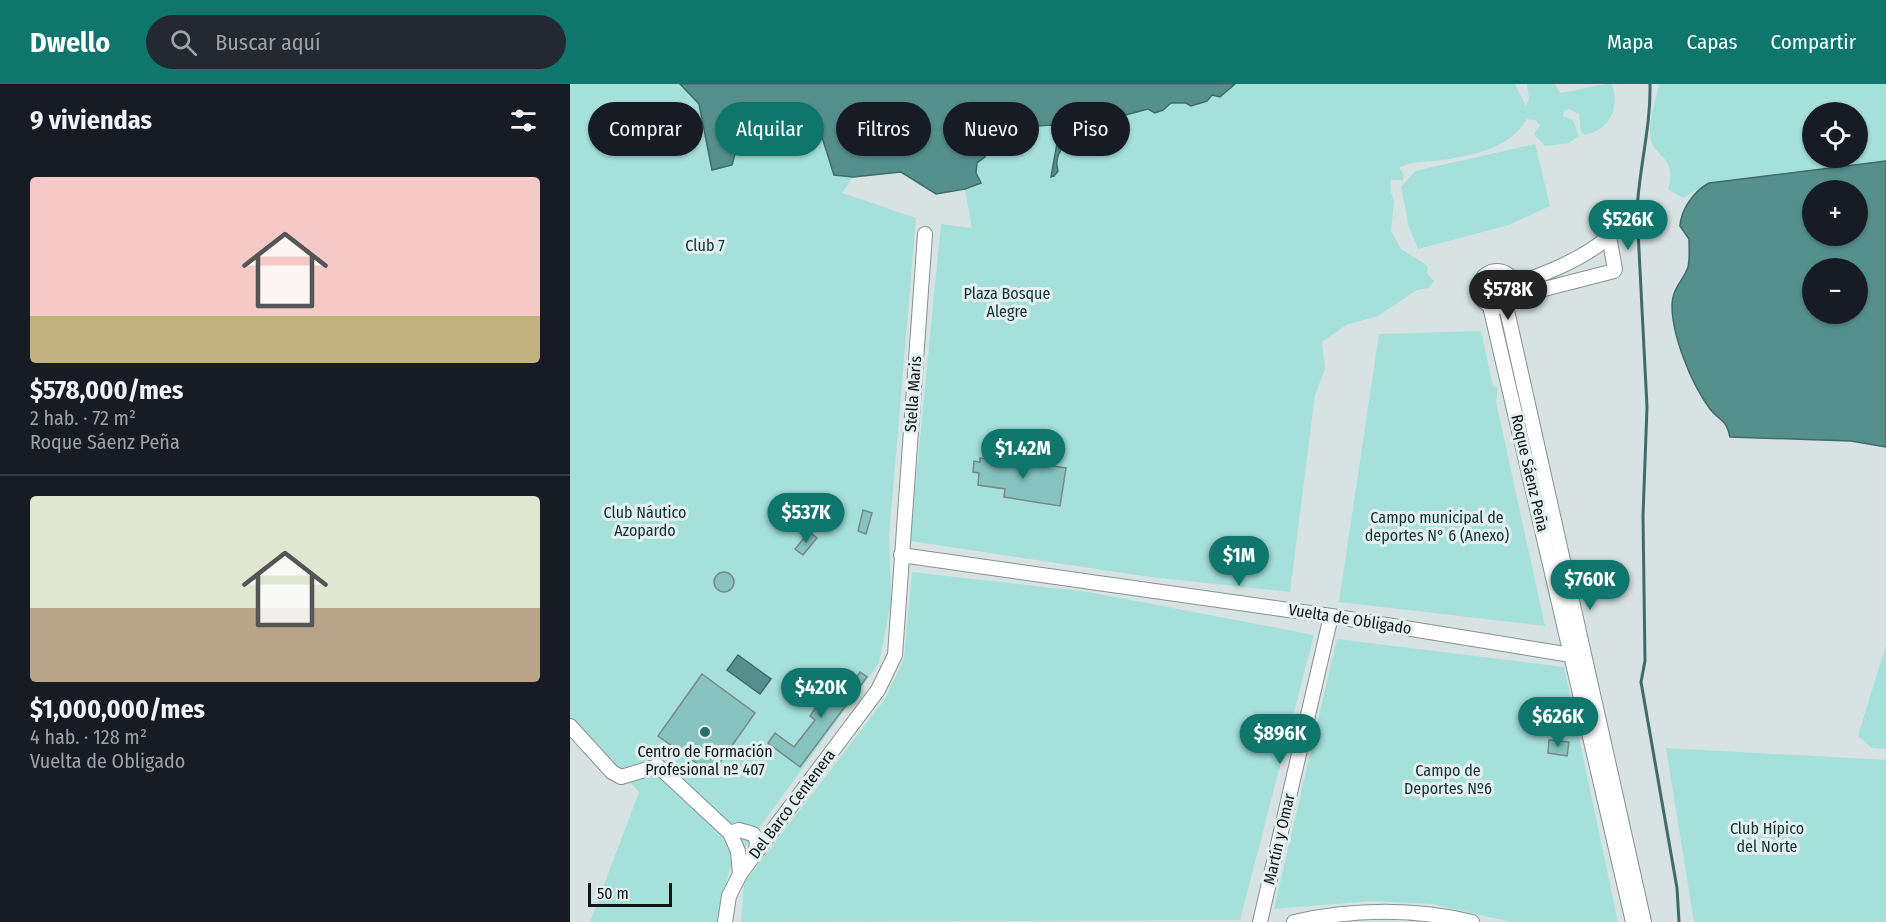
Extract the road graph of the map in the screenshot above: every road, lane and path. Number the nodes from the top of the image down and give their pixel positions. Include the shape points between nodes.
1 (925, 234) dead end
2 (1512, 296) junction
3 (1490, 306) junction
4 (901, 555) junction
5 (1331, 616) junction
6 (1577, 653) junction
7 (570, 726) edge
8 (730, 833) junction
9 (756, 852) junction
10 (740, 874) junction
11 (725, 922) edge
12 (1260, 922) edge
13 (1294, 922) edge
14 (1472, 922) edge
15 (1633, 922) edge
16 (1644, 922) edge

1 - 4 street, Stella Maris
2 - 2 street via 1614,271 1610,242 1605,240
2 - 3 street
2 - 3 street, Roque Sáenz Peña via 1510,275 1501,270 1491,271 1484,275 1478,290
2 - 6 street, Roque Sáenz Peña
3 - 6 street, Roque Sáenz Peña
4 - 5 street, Vuelta de Obligado
4 - 9 street, Del Barco Centenera via 895,655 878,690
5 - 6 street, Vuelta de Obligado
5 - 12 street, Martín y Omar
6 - 15 street, Roque Sáenz Peña
6 - 16 street, Roque Sáenz Peña
7 - 8 street via 621,777 658,766
8 - 9 street via 739,830 753,834
8 - 10 street via 738,851
9 - 10 street, Del Barco Centenera
10 - 11 street, Del Barco Centenera via 729,896
13 - 14 street via 1369,912 1407,912

